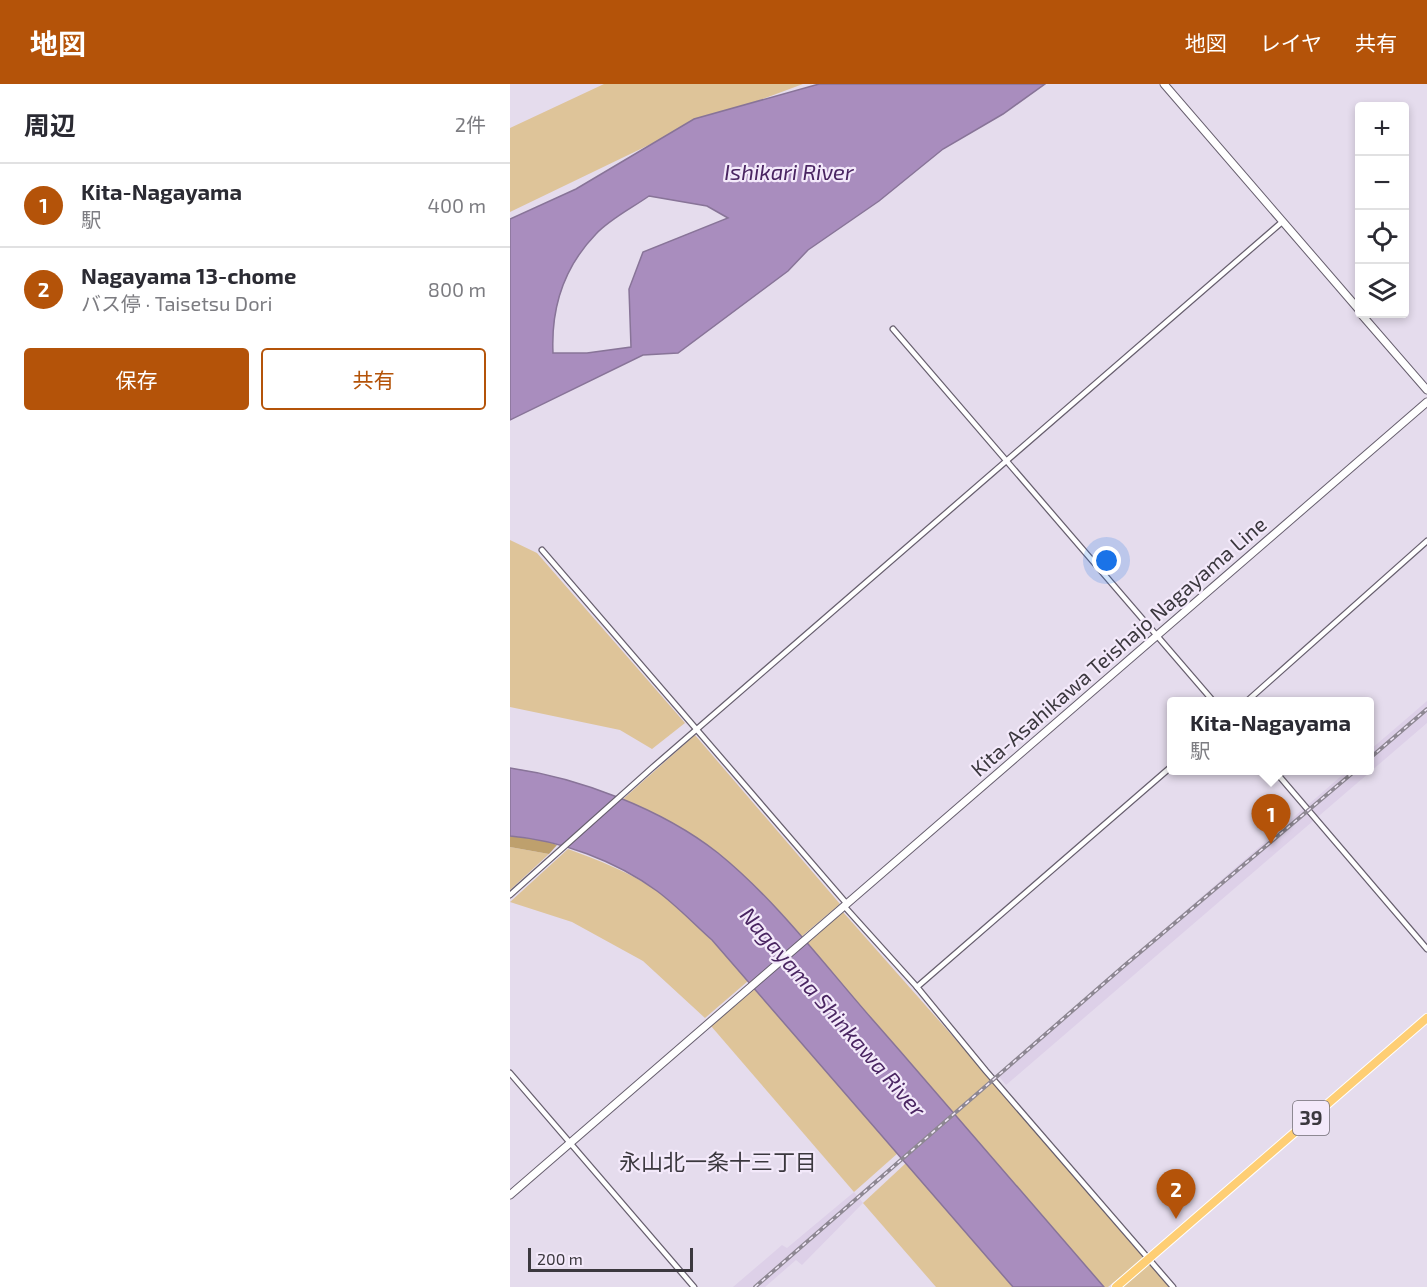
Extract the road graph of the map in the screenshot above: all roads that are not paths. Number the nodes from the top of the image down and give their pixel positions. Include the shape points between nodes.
1 (1164, 84) edge
2 (1282, 222) junction
3 (1355, 306) edge
4 (1365, 318) edge
5 (892, 329) dead end
6 (1427, 390) edge
7 (1427, 402) edge
8 (1006, 461) junction
9 (1427, 541) edge
10 (542, 550) dead end
11 (1157, 636) junction
12 (1210, 697) edge
13 (1252, 697) edge
14 (697, 729) junction
15 (1167, 770) edge
16 (1277, 775) edge
17 (510, 895) edge
18 (846, 905) junction
19 (1427, 949) edge
20 (917, 987) junction
21 (1427, 1018) edge
22 (510, 1072) edge
23 (570, 1143) junction
24 (510, 1195) edge
25 (1149, 1259) junction
26 (694, 1287) edge
27 (1116, 1287) edge
28 (1173, 1287) edge

1 - 2 main road
2 - 3 main road
2 - 8 street
4 - 6 main road
5 - 8 street
7 - 11 main road, Kita-Asahikawa Teishajo Nagayama Line
8 - 11 street
8 - 14 street
9 - 13 street
10 - 14 street
11 - 12 street
11 - 18 main road, Kita-Asahikawa Teishajo Nagayama Line
14 - 17 street
14 - 18 street
15 - 20 street
16 - 19 street
18 - 20 street
18 - 23 main road, Kita-Asahikawa Teishajo Nagayama Line
20 - 25 street
21 - 25 highway, 39
22 - 23 street
23 - 24 main road
23 - 26 street
25 - 27 highway, 39
25 - 28 street

